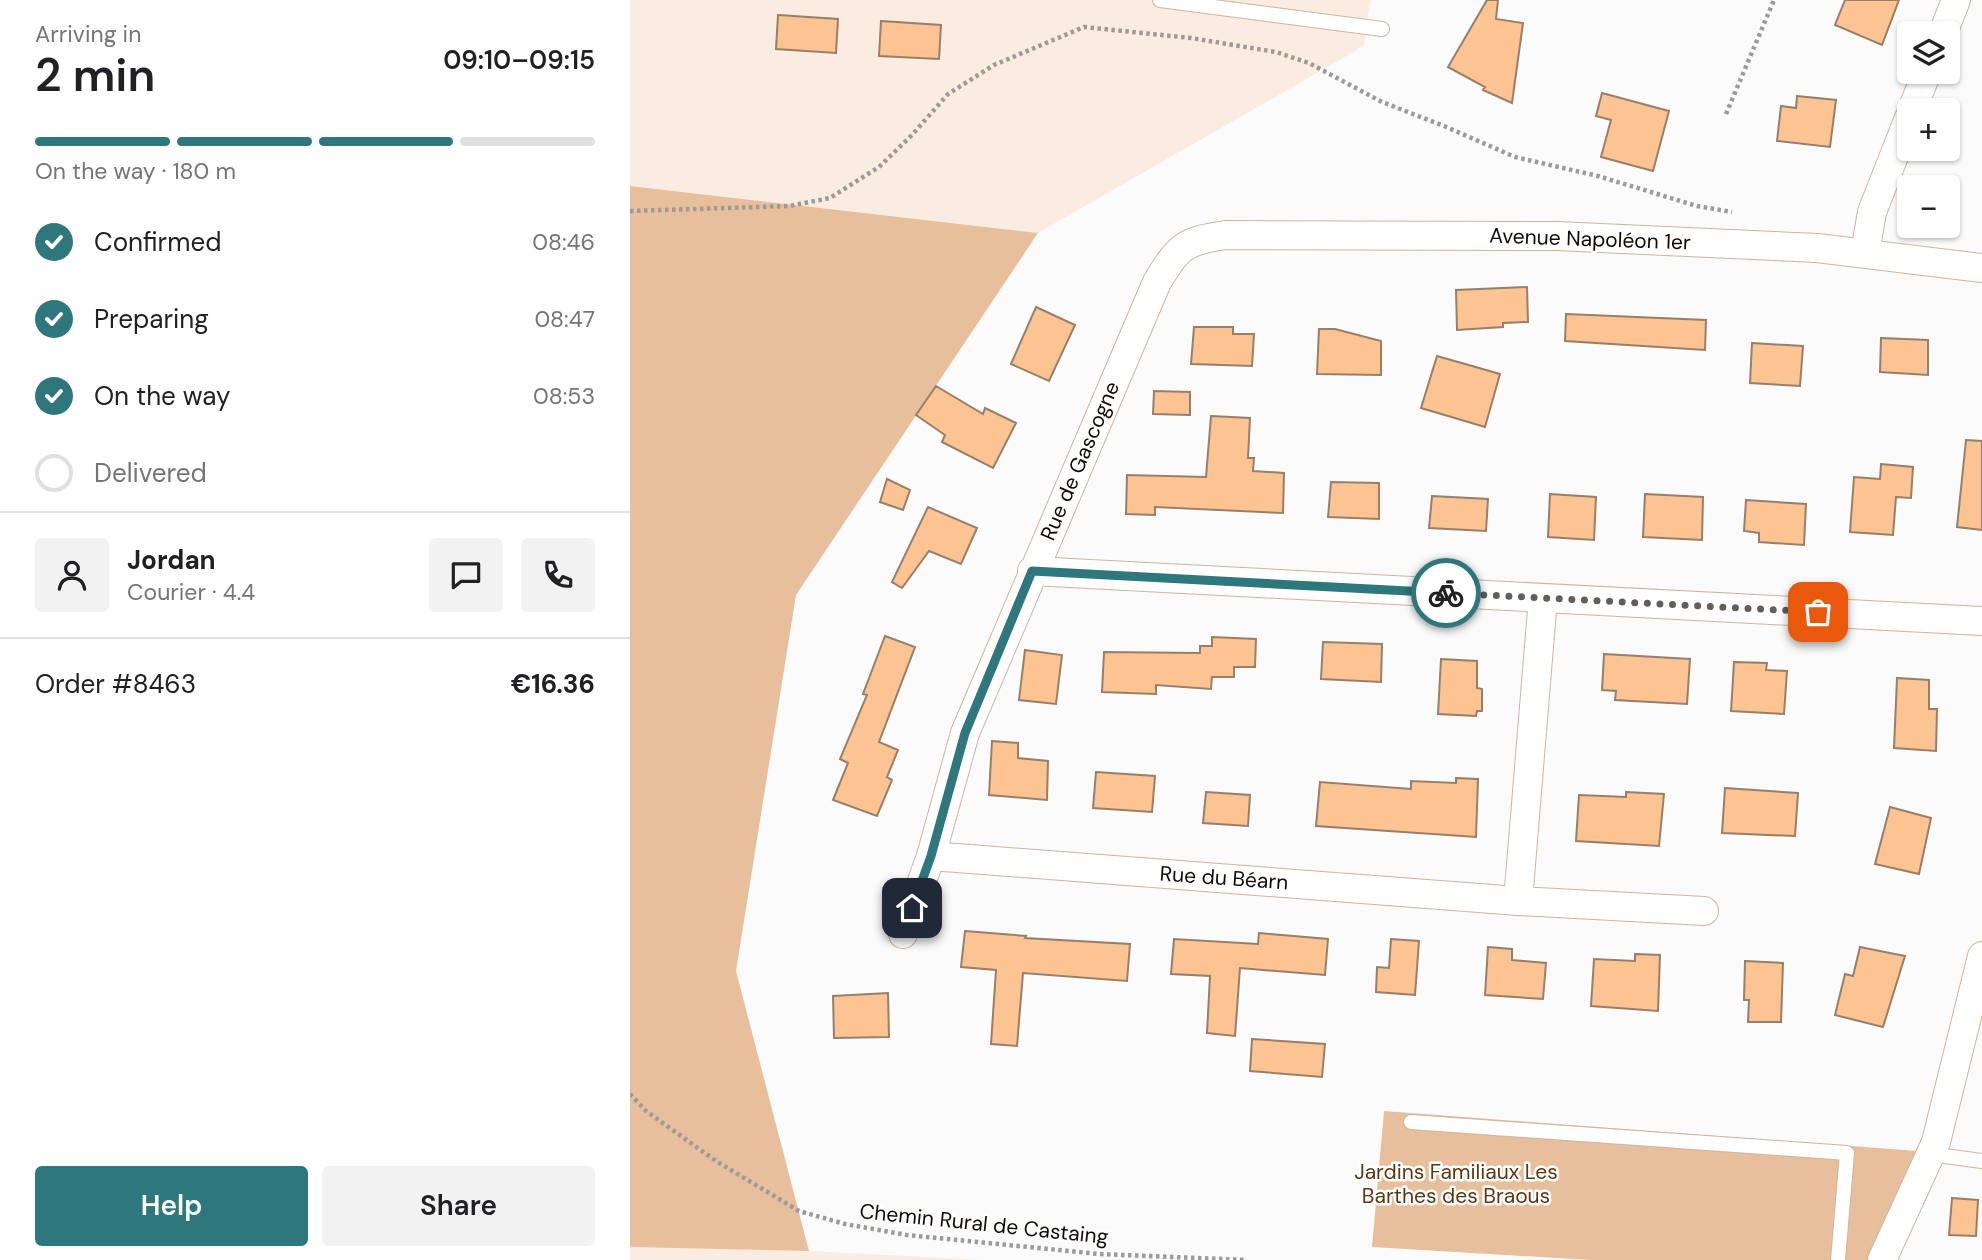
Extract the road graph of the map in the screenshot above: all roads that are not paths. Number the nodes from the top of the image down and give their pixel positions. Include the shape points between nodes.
1 (1160, 0) edge
2 (1956, 0) edge
3 (1208, 3) edge
4 (1948, 21) edge
5 (1382, 29) dead end
6 (1897, 148) edge
7 (1196, 239) joint
8 (1865, 254) junction
9 (1982, 268) edge
10 (1032, 571) junction
11 (1544, 598) junction
12 (1982, 621) edge
13 (931, 856) junction
14 (1518, 901) junction
15 (1704, 911) dead end
16 (903, 934) dead end
17 (1982, 956) edge
18 (1411, 1122) dead end
19 (1930, 1154) junction
20 (1982, 1161) edge
21 (1838, 1260) edge
22 (1882, 1260) edge

1 - 3 lane
2 - 4 street
3 - 5 lane
6 - 8 street via 1872,212
7 - 8 street, Avenue Napoléon 1er via 1226,235 1557,236
7 - 10 street, Rue de Gascogne via 1175,253 1157,282
8 - 9 street, Avenue Napoléon 1er
10 - 11 street
10 - 13 street, Rue de Gascogne via 965,733
11 - 12 street
11 - 14 street
13 - 14 street, Rue du Béarn
13 - 16 street, Rue de Gascogne
14 - 15 street, Rue du Béarn
17 - 19 street
18 - 21 lane via 1847,1153
19 - 20 lane
19 - 22 street

